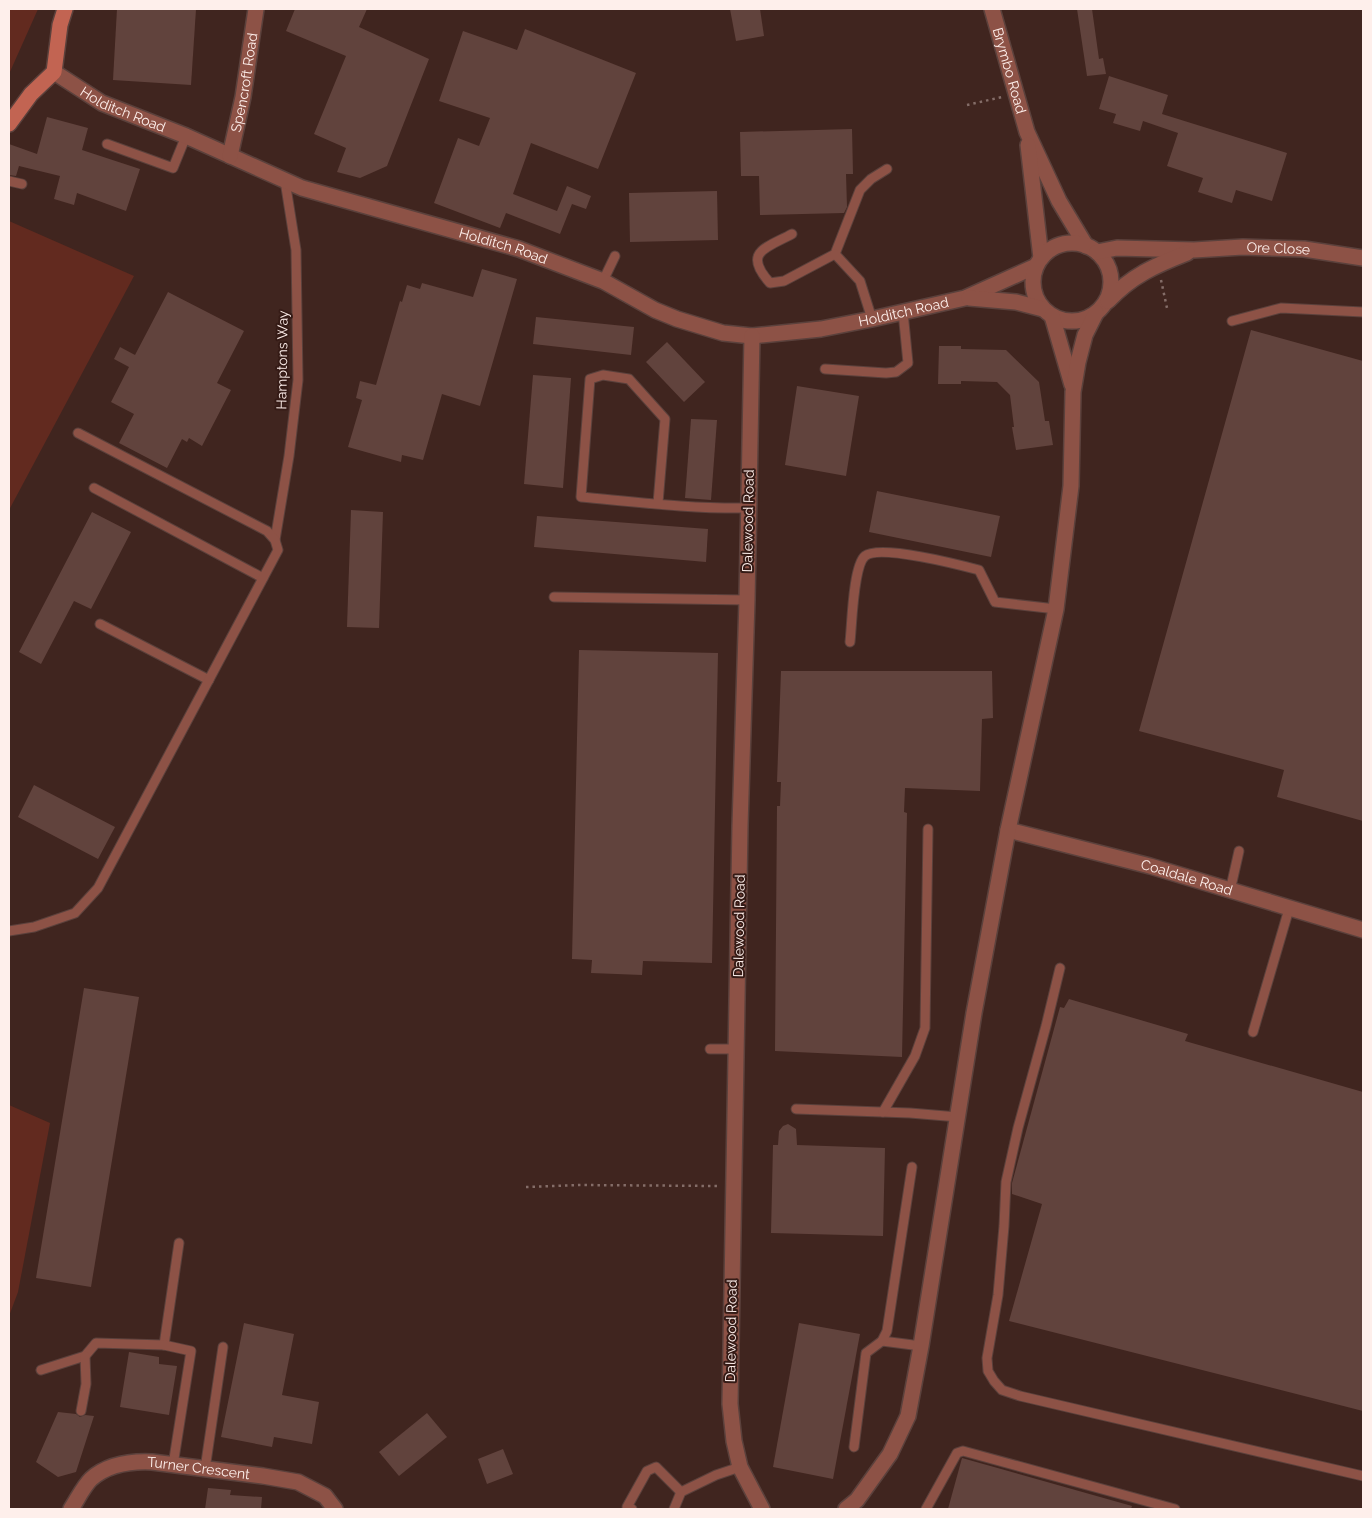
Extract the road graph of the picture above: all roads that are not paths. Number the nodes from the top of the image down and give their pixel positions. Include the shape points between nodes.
1 (66, 9) edge
2 (256, 9) edge
3 (992, 9) edge
4 (54, 72) junction
5 (9, 124) edge
6 (1027, 132) junction
7 (186, 136) junction
8 (107, 144) dead end
9 (230, 156) junction
10 (887, 169) dead end
11 (285, 180) junction
12 (9, 181) edge
13 (22, 184) dead end
14 (792, 234) dead end
15 (1091, 249) junction
16 (1194, 250) junction
17 (835, 254) junction
18 (616, 256) dead end
19 (1363, 258) edge
20 (1038, 262) junction
21 (603, 282) junction
22 (965, 298) junction
23 (1100, 309) junction
24 (903, 312) junction
25 (1047, 312) junction
26 (1363, 312) edge
27 (872, 319) junction
28 (1232, 321) dead end
29 (752, 336) junction
30 (825, 369) dead end
31 (1074, 392) junction
32 (78, 433) dead end
33 (94, 488) dead end
34 (658, 503) junction
35 (748, 508) junction
36 (275, 540) junction
37 (263, 578) junction
38 (554, 597) dead end
39 (747, 600) junction
40 (1056, 609) junction
41 (100, 624) dead end
42 (850, 642) dead end
43 (209, 680) junction
44 (928, 829) dead end
45 (1008, 830) junction
46 (1239, 851) dead end
47 (1230, 891) junction
48 (1289, 909) junction
49 (1363, 930) edge
50 (9, 931) edge
51 (1060, 968) dead end
52 (1253, 1032) dead end
53 (710, 1049) dead end
54 (736, 1049) junction
55 (796, 1109) dead end
56 (883, 1112) junction
57 (958, 1117) junction
58 (912, 1167) dead end
59 (179, 1243) dead end
60 (882, 1341) junction
61 (164, 1345) junction
62 (921, 1346) junction
63 (223, 1347) dead end
64 (86, 1356) junction
65 (41, 1370) dead end
66 (81, 1412) dead end
67 (854, 1447) dead end
68 (173, 1465) junction
69 (740, 1467) junction
70 (205, 1469) junction
71 (1363, 1476) edge
72 (681, 1492) junction
73 (71, 1509) edge
74 (335, 1509) edge
75 (632, 1509) edge
76 (674, 1509) edge
77 (762, 1509) edge
78 (846, 1509) edge
79 (926, 1509) edge
80 (1175, 1509) edge

1 - 4 main road via 60,25
2 - 9 street, Spencroft Road via 243,97
3 - 6 street, Brymbo Road
4 - 5 main road via 31,94
4 - 7 street, Holditch Road via 102,103
6 - 15 street, Brymbo Road via 1059,201
6 - 20 street, Brymbo Road
7 - 8 lane via 173,168
7 - 9 street, Holditch Road
9 - 11 street, Holditch Road
10 - 17 lane via 860,190
11 - 21 street, Holditch Road via 302,188 519,249
11 - 36 lane, Hamptons Way via 296,250 298,380
12 - 13 lane
14 - 17 lane via 757,256 757,263 770,283 784,281
15 - 16 street, Ore Close
15 - 20 street via 1064,244
15 - 23 street via 1107,266 1111,279 1109,294
16 - 19 street, Ore Close via 1243,247 1304,249
16 - 23 street, Ore Close via 1158,264 1121,286
17 - 27 lane via 860,280
18 - 21 lane
20 - 22 street, Holditch Road
20 - 25 street via 1033,276 1034,291
21 - 29 street, Holditch Road via 677,319 724,333
22 - 24 street, Holditch Road
22 - 25 street, Holditch Road via 994,299
23 - 25 street via 1087,319 1076,322 1063,321
23 - 31 street via 1085,335
24 - 27 street, Holditch Road
24 - 30 lane via 908,363 896,372
25 - 31 street
26 - 28 lane via 1281,308
27 - 29 street, Holditch Road via 821,329
29 - 35 street, Dalewood Road
31 - 40 street via 1071,486
32 - 36 lane via 267,531
33 - 37 lane
34 - 34 lane via 581,498 590,379 603,375 629,378 665,419
34 - 35 lane
35 - 39 street, Dalewood Road
36 - 37 lane, Hamptons Way via 278,550
37 - 43 lane, Hamptons Way
38 - 39 lane
39 - 54 street, Dalewood Road
40 - 42 lane via 995,602 979,570 949,562 874,552 865,556 860,566
40 - 45 street
41 - 43 lane
43 - 50 lane, Hamptons Way via 98,888 76,913 34,927
44 - 56 lane via 925,1028 915,1056
45 - 47 street, Coaldale Road via 1150,866
45 - 57 street
46 - 47 lane
47 - 48 street, Coaldale Road
48 - 49 street, Coaldale Road
48 - 52 lane
51 - 71 lane via 1006,1182 998,1295 987,1358 988,1371 1002,1390 1020,1396
53 - 54 lane
54 - 69 street, Dalewood Road via 730,1404
55 - 56 lane
56 - 57 lane
57 - 62 street
58 - 60 lane via 887,1331
59 - 61 lane
60 - 62 lane
60 - 67 lane via 866,1353
61 - 64 lane via 96,1343
61 - 68 lane via 190,1351
62 - 78 street via 908,1416 890,1454 857,1500
63 - 70 lane
64 - 65 lane
64 - 66 lane
68 - 70 street, Turner Crescent
68 - 73 street, Turner Crescent via 135,1462 104,1470 90,1480
69 - 72 lane
69 - 77 street, Dalewood Road
70 - 74 street, Turner Crescent via 298,1482 325,1496
72 - 75 lane via 656,1467 647,1471 643,1478 627,1507
72 - 76 lane
79 - 80 lane via 957,1453 963,1450

